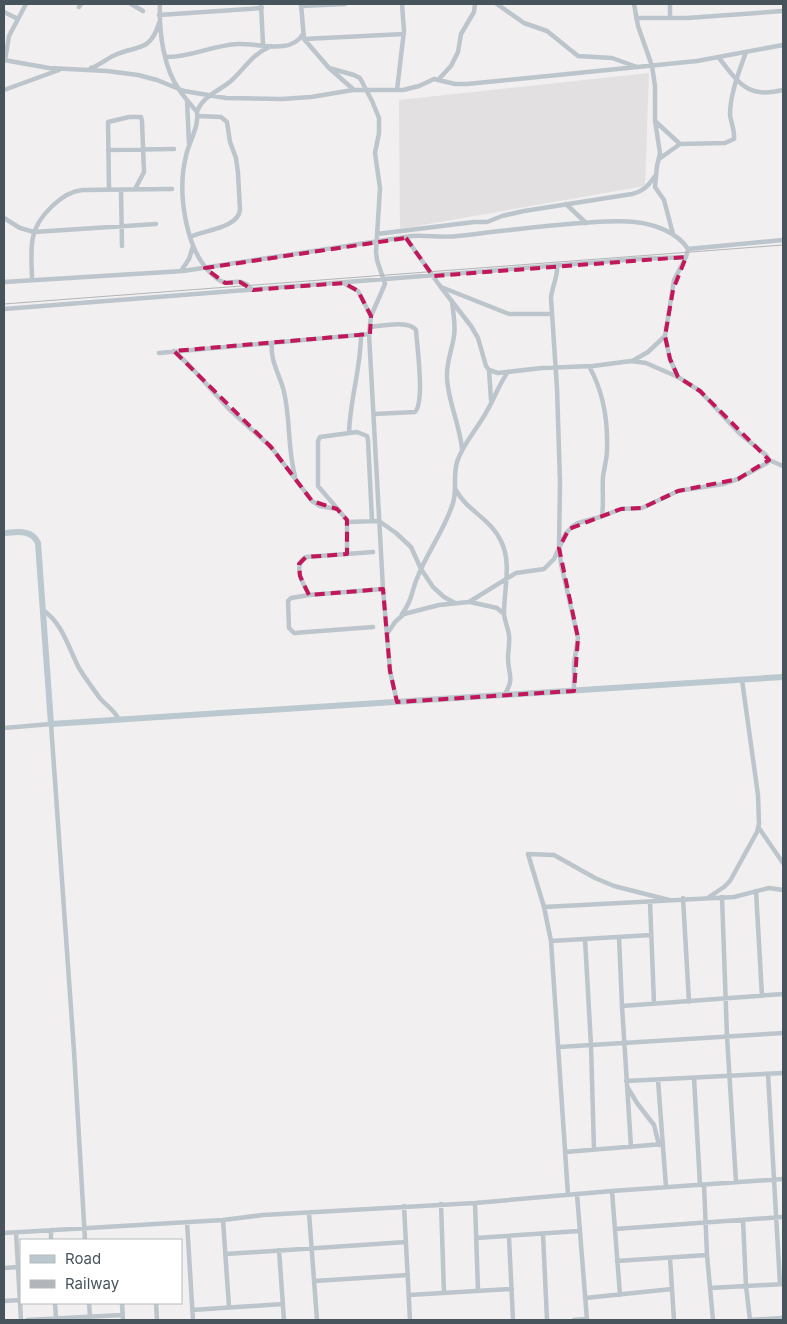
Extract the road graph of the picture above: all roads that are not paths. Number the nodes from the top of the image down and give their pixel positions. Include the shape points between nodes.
1 (26, 4) edge
2 (131, 4) edge
3 (160, 4) edge
4 (345, 4) edge
5 (402, 4) edge
6 (474, 4) edge
7 (497, 4) edge
8 (634, 4) edge
9 (670, 4) edge
10 (301, 5) edge
11 (261, 6) edge
12 (142, 11) dead end
13 (783, 11) edge
14 (4, 12) edge
15 (160, 17) junction
16 (670, 17) junction
17 (636, 18) junction
18 (18, 19) junction
19 (404, 34) junction
20 (304, 37) junction
21 (263, 44) junction
22 (783, 45) edge
23 (272, 46) junction
24 (746, 52) junction
25 (165, 57) junction
26 (719, 58) junction
27 (4, 60) edge
28 (652, 66) junction
29 (329, 68) junction
30 (638, 68) junction
31 (63, 69) junction
32 (87, 70) junction
33 (439, 79) junction
34 (736, 80) junction
35 (366, 89) junction
36 (4, 90) edge
37 (179, 90) junction
38 (354, 90) junction
39 (397, 90) junction
40 (783, 90) edge
41 (208, 96) junction
42 (187, 99) junction
43 (197, 114) junction
44 (655, 121) junction
45 (680, 144) junction
46 (189, 145) junction
47 (174, 148) dead end
48 (144, 149) junction
49 (108, 150) junction
50 (659, 159) junction
51 (655, 176) junction
52 (135, 189) junction
53 (172, 189) dead end
54 (109, 190) junction
55 (121, 190) junction
56 (566, 204) junction
57 (4, 218) edge
58 (586, 223) junction
59 (156, 224) dead end
60 (122, 226) junction
61 (34, 232) junction
62 (377, 234) junction
63 (673, 234) junction
64 (190, 237) junction
65 (406, 238) junction
66 (783, 240) edge
67 (376, 242) junction
68 (122, 246) dead end
69 (193, 246) junction
70 (688, 248) junction
71 (686, 257) junction
72 (556, 266) junction
73 (205, 268) junction
74 (181, 271) junction
75 (433, 276) junction
76 (384, 279) junction
77 (32, 280) junction
78 (4, 282) edge
79 (344, 283) junction
80 (440, 286) junction
81 (253, 290) junction
82 (452, 301) junction
83 (4, 309) edge
84 (551, 314) junction
85 (371, 316) junction
86 (370, 327) junction
87 (361, 334) junction
88 (369, 334) junction
89 (666, 336) junction
90 (272, 343) junction
91 (174, 351) junction
92 (159, 353) dead end
93 (631, 361) junction
94 (590, 366) junction
95 (554, 367) junction
96 (489, 370) junction
97 (508, 372) junction
98 (678, 377) junction
99 (491, 402) junction
100 (374, 414) junction
101 (349, 432) junction
102 (462, 449) junction
103 (769, 460) junction
104 (783, 466) edge
105 (296, 480) junction
106 (456, 488) junction
107 (338, 509) junction
108 (602, 516) junction
109 (372, 521) junction
110 (379, 521) junction
111 (347, 522) junction
112 (4, 533) edge
113 (559, 548) junction
114 (373, 552) dead end
115 (348, 554) junction
116 (421, 569) junction
117 (507, 578) junction
118 (383, 589) junction
119 (309, 595) junction
120 (469, 602) junction
121 (455, 603) junction
122 (43, 610) junction
123 (504, 614) junction
124 (402, 616) junction
125 (373, 627) dead end
126 (387, 634) junction
127 (783, 678) edge
128 (742, 680) junction
129 (574, 691) junction
130 (505, 694) junction
131 (397, 702) junction
132 (119, 720) junction
133 (51, 724) junction
134 (4, 728) edge
135 (759, 828) junction
136 (783, 863) edge
137 (783, 890) edge
138 (756, 891) junction
139 (722, 897) junction
140 (683, 898) junction
141 (708, 898) junction
142 (669, 900) junction
143 (650, 902) junction
144 (544, 907) junction
145 (651, 935) junction
146 (619, 937) junction
147 (585, 939) junction
148 (551, 941) junction
149 (783, 994) edge
150 (762, 996) junction
151 (726, 998) junction
152 (690, 1002) junction
153 (654, 1003) junction
154 (622, 1006) junction
155 (783, 1033) edge
156 (727, 1036) junction
157 (624, 1042) junction
158 (591, 1044) junction
159 (559, 1047) junction
160 (783, 1073) edge
161 (768, 1074) junction
162 (730, 1076) junction
163 (694, 1078) junction
164 (658, 1080) junction
165 (626, 1083) junction
166 (661, 1144) junction
167 (631, 1147) junction
168 (594, 1150) junction
169 (565, 1152) junction
170 (783, 1179) edge
171 (774, 1180) junction
172 (736, 1182) junction
173 (702, 1185) junction
174 (666, 1187) junction
175 (612, 1191) junction
176 (577, 1194) junction
177 (568, 1195) junction
178 (474, 1203) junction
179 (441, 1204) junction
180 (404, 1206) junction
181 (309, 1213) junction
182 (783, 1217) edge
183 (775, 1218) junction
184 (223, 1220) junction
185 (743, 1220) junction
186 (187, 1222) junction
187 (706, 1223) junction
188 (84, 1229) junction
189 (615, 1229) junction
190 (51, 1230) junction
191 (579, 1231) junction
192 (16, 1232) junction
193 (4, 1234) edge
194 (543, 1234) junction
195 (509, 1237) junction
196 (476, 1238) junction
197 (52, 1239) edge
198 (85, 1239) edge
199 (406, 1242) junction
200 (312, 1248) junction
201 (279, 1250) junction
202 (781, 1250) edge
203 (226, 1254) junction
204 (707, 1256) junction
205 (189, 1257) junction
206 (182, 1258) edge
207 (670, 1258) junction
208 (617, 1261) junction
209 (18, 1267) junction
210 (4, 1268) edge
211 (408, 1275) junction
212 (315, 1281) junction
213 (782, 1284) edge
214 (746, 1286) junction
215 (710, 1288) junction
216 (512, 1289) junction
217 (672, 1289) junction
218 (478, 1291) junction
219 (444, 1293) junction
220 (409, 1295) junction
221 (620, 1295) junction
222 (585, 1298) junction
223 (20, 1300) edge
224 (4, 1302) edge
225 (20, 1304) edge
226 (55, 1304) edge
227 (89, 1304) edge
228 (122, 1304) edge
229 (156, 1304) edge
230 (283, 1304) junction
231 (229, 1307) junction
232 (192, 1310) junction
233 (90, 1316) junction
234 (56, 1318) junction
235 (123, 1318) edge
236 (783, 1318) edge
237 (21, 1320) edge
238 (27, 1320) edge
239 (157, 1320) edge
240 (193, 1320) edge
241 (284, 1320) edge
242 (317, 1320) edge
243 (410, 1320) edge
244 (513, 1320) edge
245 (547, 1320) edge
246 (574, 1320) edge
247 (587, 1320) edge
248 (674, 1320) edge
249 (713, 1320) edge
250 (750, 1320) edge

1 - 18 street
2 - 12 street
3 - 15 street
4 - 10 street
5 - 19 street
6 - 33 street via 474,12 461,34 458,52
7 - 30 street via 524,23 547,32 578,56 612,58
8 - 17 street
9 - 16 street
10 - 20 street
11 - 15 street
11 - 21 street
13 - 16 street
14 - 18 street
15 - 25 street
15 - 32 street via 157,29 146,45 117,54
16 - 17 street
17 - 28 street
18 - 27 street via 9,36
19 - 20 street
19 - 39 street
20 - 23 street via 292,45
20 - 29 street
21 - 23 street
21 - 25 street via 223,45
22 - 24 street
23 - 41 street via 256,54 233,79
24 - 26 street
24 - 34 street
25 - 37 street
26 - 28 street
26 - 34 street
27 - 31 street
28 - 30 street
28 - 44 street
29 - 35 street via 358,77
29 - 38 street
30 - 33 street via 466,84
31 - 32 street
31 - 36 street
32 - 37 street via 148,77
33 - 39 street via 415,88
34 - 40 street via 750,90 762,93
34 - 45 street via 730,111 734,139 725,143
35 - 38 street
35 - 39 street
35 - 62 street via 379,122 376,146 380,188
37 - 41 street
37 - 42 street
38 - 41 street via 282,99
41 - 43 street via 200,104
42 - 43 street
42 - 46 street
43 - 46 street
43 - 64 street via 221,117 228,122 238,172 240,210 232,223
44 - 45 street
44 - 50 street
45 - 50 street
46 - 64 street via 183,172 183,196
47 - 48 street
48 - 49 street
48 - 49 street via 140,117 129,117 108,122
48 - 52 street via 144,172
49 - 54 street
50 - 51 street
51 - 56 street via 640,192
51 - 63 street via 655,187 664,200
52 - 53 street
52 - 55 street
54 - 55 street
54 - 61 street via 68,193 52,206
55 - 60 street
56 - 58 street
56 - 62 street via 508,214 487,222
57 - 61 street
58 - 63 street via 636,222
58 - 65 street via 450,237
59 - 60 street
60 - 61 street
60 - 68 street
61 - 77 street
62 - 67 street
63 - 70 street
64 - 69 street
65 - 67 street
65 - 75 street
66 - 70 street
67 - 73 street
67 - 76 street via 377,260
69 - 73 street
69 - 74 street
70 - 71 street
71 - 72 street
71 - 89 street via 674,280
72 - 75 street
72 - 84 street
73 - 74 street
73 - 81 street via 225,283 241,282
74 - 77 street
75 - 76 street
75 - 80 street
76 - 79 street
76 - 85 street via 385,286
77 - 78 street
79 - 81 street
79 - 85 street via 358,291
80 - 82 street
80 - 84 street via 509,314
81 - 83 street
82 - 96 street via 472,326
82 - 102 street via 454,334 446,377
84 - 95 street
85 - 86 street
86 - 88 street
86 - 100 street via 407,324 414,327 420,389 419,406 415,412
87 - 88 street
87 - 90 street
87 - 101 street via 359,371
88 - 100 street
89 - 93 street via 648,352
89 - 98 street via 670,359
90 - 91 street
90 - 105 street via 272,357 287,403 290,454
91 - 92 street
91 - 105 street via 229,409 271,447
93 - 94 street
93 - 98 street via 646,363
94 - 95 street
94 - 108 street via 602,399 607,437
95 - 97 street
95 - 113 street via 560,482
96 - 97 street
96 - 99 street
97 - 99 street
98 - 103 street via 700,391
99 - 102 street
100 - 110 street
101 - 107 street via 322,435 318,442 318,486
101 - 109 street via 367,436
102 - 106 street via 455,469
103 - 104 street
103 - 108 street via 738,479 678,491 642,508 621,509
105 - 107 street via 312,502
106 - 116 street via 453,504
106 - 117 street via 460,497 488,522 502,542
107 - 111 street
108 - 113 street via 573,526
109 - 110 street
109 - 111 street
110 - 116 street via 405,540
110 - 118 street
111 - 115 street
112 - 122 main road via 29,533 36,538
113 - 117 street via 544,569 521,571
113 - 129 street via 578,638
114 - 115 street
115 - 119 street via 306,557 300,561 300,576
116 - 121 street via 439,593
116 - 124 street via 411,601
117 - 120 street
117 - 123 street
118 - 119 street
118 - 126 street
119 - 125 street via 288,601 291,632
120 - 121 street
120 - 123 street via 496,608
121 - 124 street via 414,610
122 - 132 street via 60,627 84,675
122 - 133 main road
123 - 130 street via 509,634 511,682
124 - 126 street
126 - 131 street
127 - 128 main road
128 - 129 main road
128 - 135 street via 758,795
129 - 130 main road
130 - 131 main road
131 - 132 main road
132 - 133 main road
133 - 134 street
133 - 188 street
135 - 136 street
135 - 141 street via 730,881
137 - 138 street via 769,888
138 - 139 street
138 - 150 street
139 - 141 street
139 - 151 street
140 - 141 street
140 - 142 street
140 - 152 street
142 - 143 street
142 - 144 street via 614,886 554,855 528,854
143 - 144 street
143 - 145 street
144 - 148 street
145 - 146 street
145 - 153 street
146 - 147 street
146 - 154 street
147 - 148 street
147 - 158 street
148 - 159 street
149 - 150 street
150 - 151 street
151 - 152 street
151 - 156 street
152 - 153 street
153 - 154 street
154 - 157 street
155 - 156 street
156 - 157 street
156 - 162 street
157 - 158 street
157 - 165 street
158 - 159 street
158 - 168 street
159 - 169 street
160 - 161 street
161 - 162 street
161 - 171 street
162 - 163 street
162 - 172 street
163 - 164 street
163 - 173 street
164 - 165 street
164 - 166 street
165 - 166 street via 654,1124
165 - 167 street
166 - 167 street
166 - 174 street
167 - 168 street
168 - 169 street
169 - 177 street
170 - 171 street
171 - 172 street
171 - 183 street
172 - 173 street
173 - 174 street
173 - 187 street
174 - 175 street
175 - 176 street
175 - 189 street
176 - 177 street
176 - 191 street
177 - 178 street
178 - 179 street
178 - 196 street
179 - 180 street
179 - 219 street
180 - 181 street
180 - 199 street
181 - 184 street
181 - 200 street
182 - 183 street
183 - 185 street
183 - 202 street
184 - 186 street
184 - 203 street
185 - 187 street
185 - 214 street
186 - 188 street
186 - 205 street
187 - 189 street
187 - 204 street
188 - 190 street
188 - 198 street
189 - 208 street
190 - 192 street
190 - 197 street
191 - 194 street
191 - 222 street
192 - 193 street
192 - 209 street
194 - 195 street
194 - 245 street
195 - 196 street
195 - 216 street
196 - 218 street
199 - 200 street
199 - 211 street
200 - 201 street
200 - 212 street
201 - 203 street
201 - 230 street
202 - 213 street
203 - 231 street
204 - 207 street
204 - 215 street
205 - 206 street
205 - 232 street
207 - 208 street
207 - 217 street
208 - 221 street
209 - 210 street
209 - 223 street
211 - 212 street
211 - 220 street
212 - 242 street
213 - 214 street
214 - 215 street
214 - 250 street
215 - 249 street
216 - 218 street
216 - 244 street
217 - 221 street
217 - 248 street
218 - 219 street
219 - 220 street
220 - 243 street
221 - 222 street
222 - 247 street
223 - 224 street
225 - 237 street
226 - 234 street
227 - 233 street
228 - 235 street
229 - 239 street
230 - 231 street
230 - 241 street
231 - 232 street
232 - 240 street
233 - 234 street
233 - 235 street
234 - 238 street
236 - 250 street
246 - 247 street

